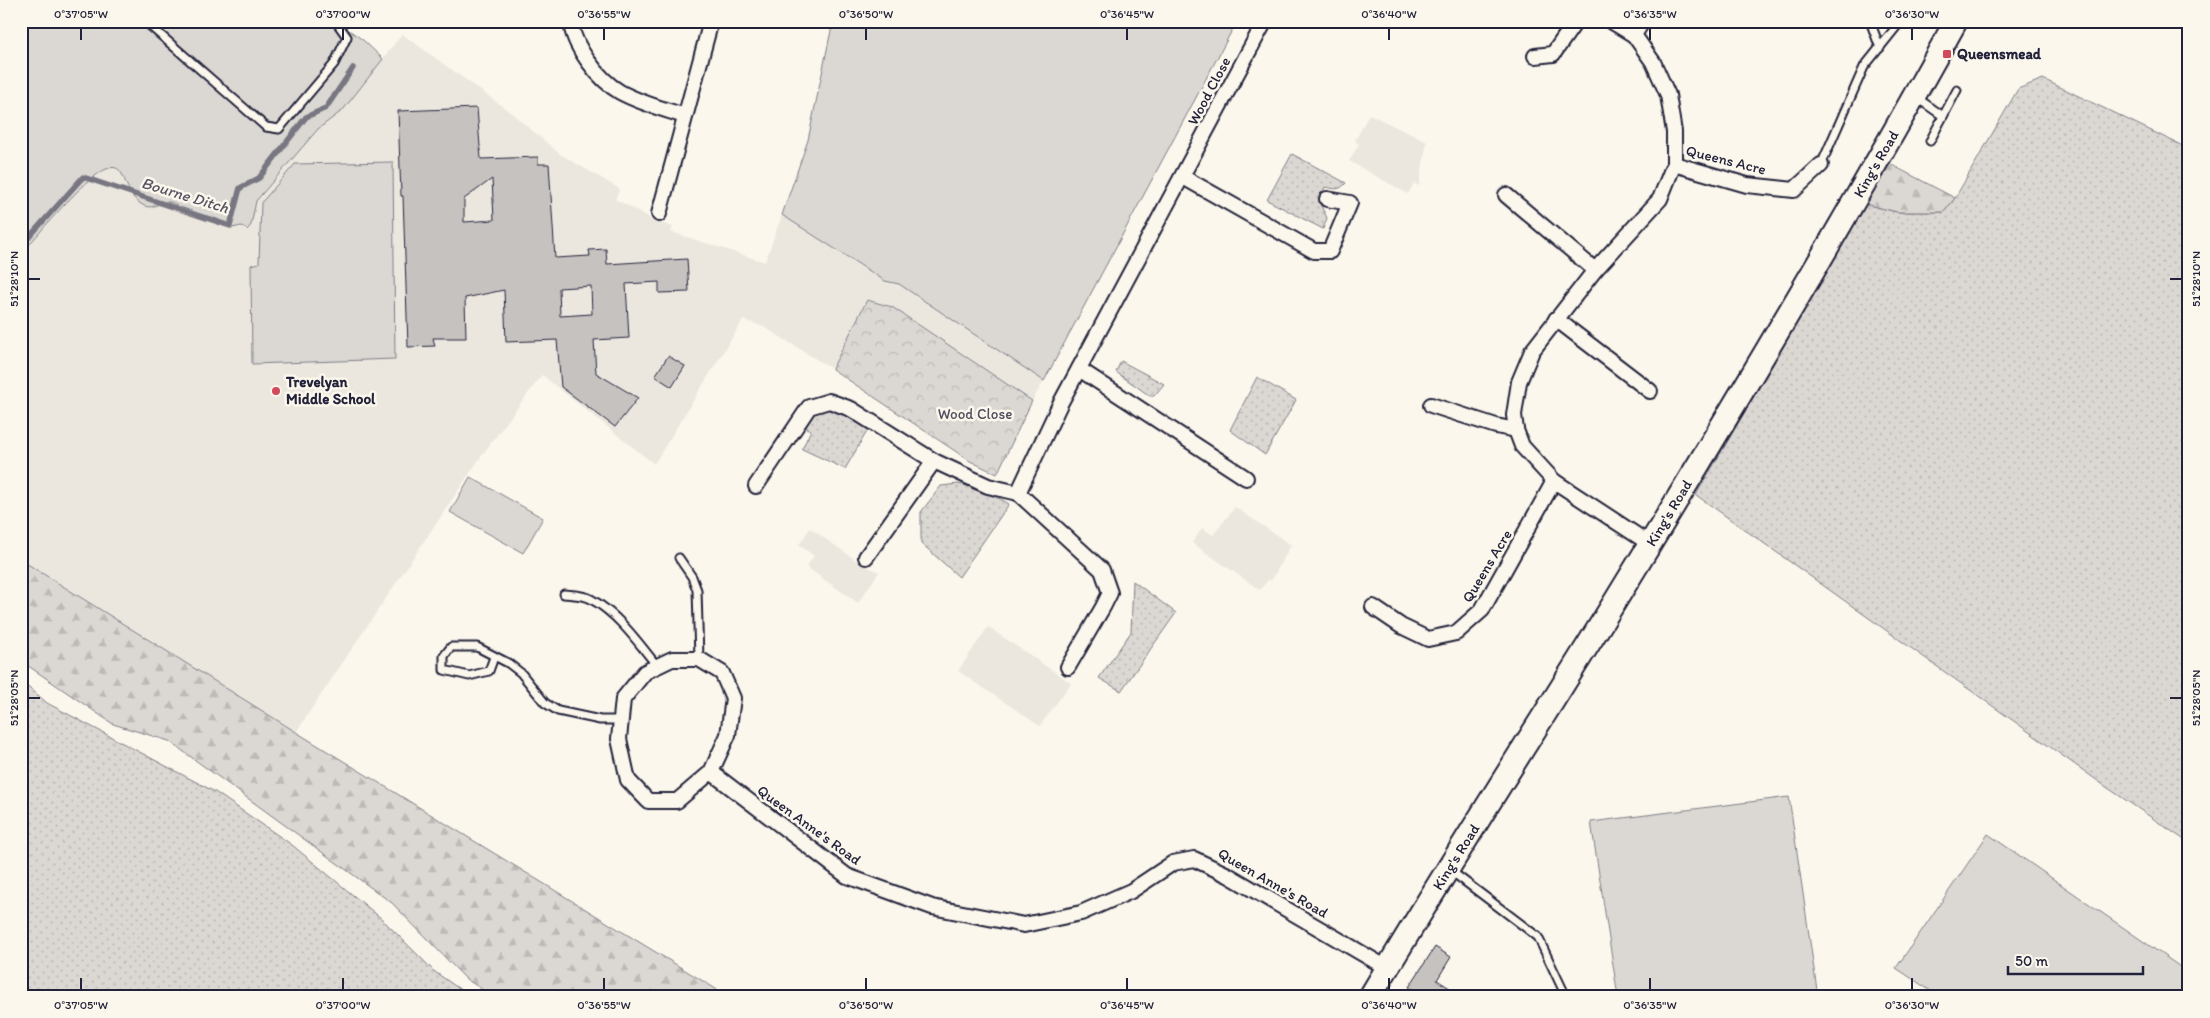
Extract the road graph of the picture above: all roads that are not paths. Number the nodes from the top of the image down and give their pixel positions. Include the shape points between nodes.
1 (150, 21) edge
2 (334, 21) edge
3 (571, 21) edge
4 (711, 21) edge
5 (1265, 21) edge
6 (1576, 21) edge
7 (1611, 21) edge
8 (1643, 21) edge
9 (1870, 21) edge
10 (1901, 21) edge
11 (1956, 21) edge
12 (1634, 35) junction
13 (1880, 48) junction
14 (1535, 56) dead end
15 (1957, 90) dead end
16 (1914, 96) junction
17 (685, 116) junction
18 (1943, 116) junction
19 (1930, 141) dead end
20 (1674, 164) junction
21 (1820, 165) joint
22 (1183, 177) junction
23 (1506, 195) dead end
24 (1327, 199) dead end
25 (659, 214) dead end
26 (1595, 270) junction
27 (1556, 318) junction
28 (1079, 369) junction
29 (1650, 391) dead end
30 (1431, 405) dead end
31 (1516, 430) junction
32 (934, 461) junction
33 (1246, 478) dead end
34 (1554, 481) junction
35 (756, 486) dead end
36 (1018, 493) junction
37 (1650, 544) junction
38 (866, 557) dead end
39 (679, 558) dead end
40 (564, 594) dead end
41 (1374, 607) dead end
42 (494, 658) junction
43 (699, 659) junction
44 (657, 666) junction
45 (1068, 667) dead end
46 (621, 720) junction
47 (711, 772) junction
48 (1448, 869) junction
49 (1387, 968) junction
50 (1371, 996) edge
51 (1564, 997) edge

1 - 2 lane via 148,24 266,127 279,129 334,64 347,37
3 - 17 street via 571,30 586,60 618,91 656,108
4 - 17 street
5 - 22 street, Wood Close
6 - 14 street via 1553,54
7 - 12 street, Queens Acre
8 - 12 street
9 - 13 lane
10 - 13 lane
11 - 16 main road, King's Road
12 - 20 street, Queens Acre via 1653,62 1668,94 1674,132
13 - 21 lane via 1864,67
15 - 18 lane
16 - 18 lane
16 - 37 main road, King's Road via 1775,337
17 - 25 street
18 - 19 lane
20 - 21 street, Queens Acre via 1747,185 1794,190
20 - 26 street, Queens Acre via 1660,200
22 - 24 street via 1314,251 1330,251 1350,203
22 - 28 street, Wood Close
23 - 26 street
26 - 27 street, Queens Acre
27 - 29 street
27 - 31 street, Queens Acre via 1532,351 1519,382 1514,415
28 - 33 street
28 - 36 street, Wood Close
30 - 31 street
31 - 34 street, Queens Acre via 1522,446
32 - 35 street via 851,409 829,401 809,407
32 - 36 street via 988,486
32 - 38 street
34 - 37 street, Queens Acre
34 - 41 street, Queens Acre via 1482,610 1456,633 1428,639 1401,626
36 - 45 street via 1102,570 1110,593
37 - 48 main road, King's Road
39 - 43 lane via 697,590
40 - 44 lane via 589,598 607,610 635,637
42 - 42 lane via 477,647 451,647 444,656 444,670 469,676 489,671
42 - 46 lane via 521,673 545,703 558,711 600,720
43 - 44 street via 672,659
43 - 47 street via 722,673 733,698 728,735
44 - 46 street via 644,672 623,699
46 - 47 street via 618,740 628,780 648,801 677,801
47 - 49 street, Queen Anne's Road via 846,876 932,907 1024,925 1081,913 1131,891 1173,863 1194,858
48 - 49 main road, King's Road
48 - 51 lane via 1538,937
49 - 50 main road, King's Road

